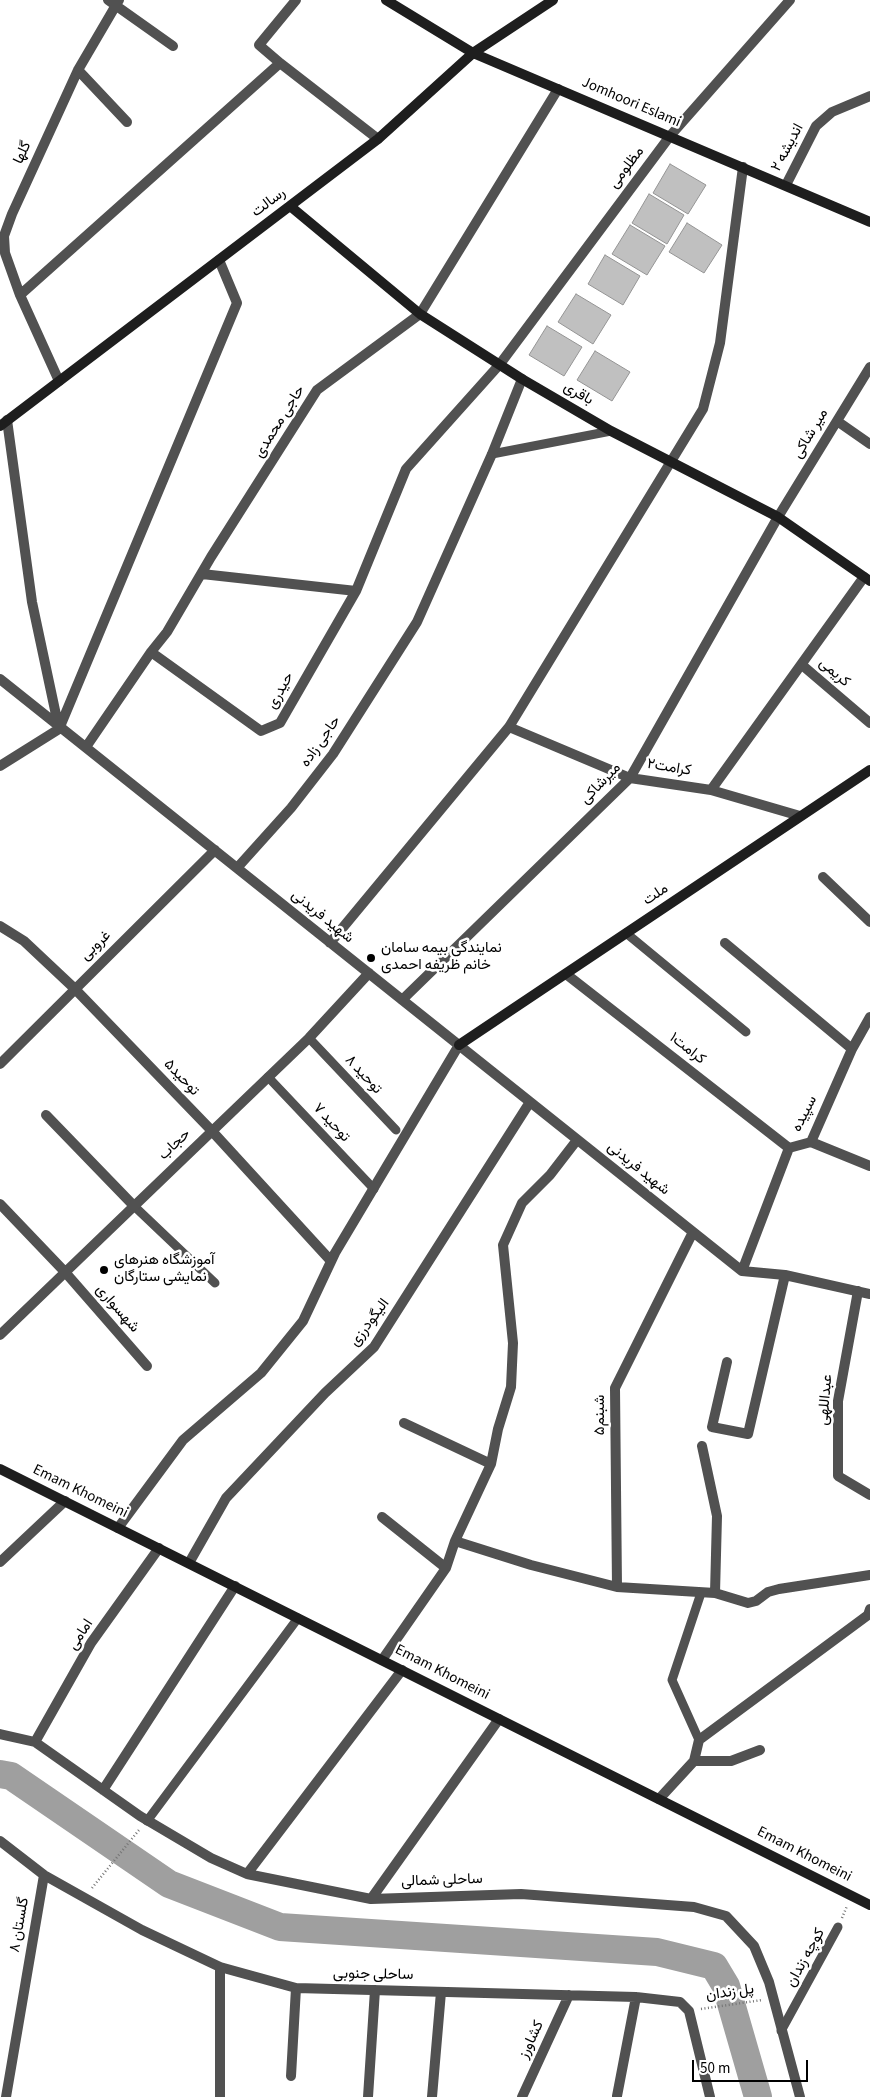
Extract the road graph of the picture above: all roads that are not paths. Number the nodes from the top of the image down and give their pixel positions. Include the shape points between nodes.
1 (296, 0) edge
2 (386, 0) edge
3 (553, 0) edge
4 (790, 0) edge
5 (114, 2) edge
6 (173, 46) dead end
7 (473, 53) junction
8 (280, 63) junction
9 (78, 70) junction
10 (558, 89) junction
11 (870, 96) edge
12 (127, 122) dead end
13 (670, 136) junction
14 (378, 140) junction
15 (743, 167) junction
16 (786, 185) junction
17 (290, 206) junction
18 (870, 222) edge
19 (219, 260) junction
20 (20, 295) junction
21 (420, 314) junction
22 (500, 364) junction
23 (870, 367) edge
24 (522, 379) junction
25 (59, 381) junction
26 (837, 421) junction
27 (4, 423) edge
28 (612, 431) junction
29 (870, 444) edge
30 (492, 454) junction
31 (670, 460) junction
32 (778, 517) junction
33 (202, 574) junction
34 (867, 579) edge
35 (356, 591) junction
36 (151, 652) junction
37 (802, 665) junction
38 (0, 679) edge
39 (870, 723) edge
40 (509, 727) junction
41 (59, 728) junction
42 (86, 747) junction
43 (0, 766) edge
44 (870, 770) edge
45 (630, 778) junction
46 (711, 790) junction
47 (800, 816) junction
48 (215, 850) junction
49 (237, 868) junction
50 (823, 877) dead end
51 (870, 922) edge
52 (0, 926) edge
53 (626, 933) junction
54 (330, 943) junction
55 (725, 943) dead end
56 (368, 974) junction
57 (566, 974) junction
58 (74, 988) junction
59 (402, 1000) junction
60 (870, 1017) edge
61 (746, 1032) dead end
62 (309, 1038) junction
63 (459, 1046) junction
64 (852, 1049) junction
65 (0, 1064) edge
66 (268, 1077) junction
67 (530, 1102) junction
68 (46, 1115) dead end
69 (211, 1130) junction
70 (396, 1130) dead end
71 (577, 1140) junction
72 (811, 1142) junction
73 (790, 1148) junction
74 (870, 1166) edge
75 (374, 1188) junction
76 (0, 1204) edge
77 (134, 1206) junction
78 (693, 1232) junction
79 (331, 1261) junction
80 (742, 1271) junction
81 (65, 1272) junction
82 (785, 1276) junction
83 (215, 1283) dead end
84 (858, 1291) junction
85 (870, 1294) edge
86 (0, 1335) edge
87 (727, 1362) dead end
88 (147, 1366) dead end
89 (404, 1423) dead end
90 (702, 1446) dead end
91 (491, 1464) junction
92 (0, 1470) edge
93 (870, 1495) edge
94 (65, 1501) junction
95 (382, 1517) dead end
96 (118, 1528) junction
97 (455, 1542) junction
98 (159, 1548) junction
99 (0, 1562) edge
100 (189, 1563) junction
101 (446, 1568) junction
102 (870, 1575) edge
103 (235, 1586) junction
104 (617, 1587) junction
105 (702, 1593) junction
106 (715, 1593) junction
107 (870, 1609) edge
108 (298, 1618) junction
109 (382, 1660) junction
110 (402, 1670) junction
111 (499, 1719) junction
112 (0, 1734) edge
113 (699, 1740) junction
114 (35, 1742) junction
115 (760, 1750) dead end
116 (694, 1761) junction
117 (103, 1790) junction
118 (659, 1800) junction
119 (146, 1821) junction
120 (0, 1842) edge
121 (247, 1874) junction
122 (44, 1875) junction
123 (371, 1898) junction
124 (870, 1905) edge
125 (838, 1927) road end
126 (220, 1967) junction
127 (296, 1988) junction
128 (375, 1990) junction
129 (442, 1992) junction
130 (569, 1995) junction
131 (636, 1997) junction
132 (781, 2031) junction
133 (291, 2076) dead end
134 (617, 2096) edge
135 (6, 2097) edge
136 (220, 2097) edge
137 (368, 2097) edge
138 (432, 2097) edge
139 (522, 2097) edge
140 (710, 2097) edge
141 (800, 2097) edge

1 - 8 street via 259,45
2 - 7 street, Jomhoori Eslami
3 - 7 street, رسالت
4 - 13 street, مظلومی
5 - 6 street
5 - 9 street, گلها
7 - 10 street, Jomhoori Eslami
7 - 14 street, رسالت
8 - 14 street
8 - 20 street
9 - 12 street
9 - 20 street, گلها via 4,236 5,253
10 - 13 street, Jomhoori Eslami
10 - 21 street, حاجی محمدی
11 - 16 street, اندیشه ۲ via 832,112 816,126
13 - 15 street, Jomhoori Eslami
13 - 22 street, مظلومی
14 - 17 street, رسالت
15 - 16 street, Jomhoori Eslami
15 - 31 street via 720,344 703,409
16 - 18 street, Jomhoori Eslami
17 - 19 street, رسالت
17 - 21 street, باقری
19 - 25 street, رسالت
19 - 41 street via 237,303
20 - 25 street, گلها
21 - 22 street, باقری
21 - 33 street, حاجی محمدی via 317,390
22 - 24 street, باقری
22 - 35 street, مظلومی via 406,469
23 - 26 street, میر شاکی
24 - 28 street, باقری
24 - 30 street, حاجی زاده
25 - 27 street, رسالت
26 - 29 street
26 - 32 street, میر شاکی
27 - 41 street via 32,602
28 - 30 lane
28 - 31 street, باقری
30 - 49 street, حاجی زاده via 417,622 333,754 291,808
31 - 32 street, باقری
31 - 40 street
32 - 34 street, باقری
32 - 45 street, میرشاکی
33 - 35 street
33 - 36 street, حاجی محمدی via 168,632
34 - 37 street
35 - 36 street, حیدری via 280,723 261,731
36 - 42 street, حاجی محمدی
37 - 39 street, کریمی
37 - 46 street
38 - 41 street, شهید فریدنی
40 - 45 street, کرامت۲
40 - 54 street
41 - 42 street, شهید فریدنی
41 - 43 street
42 - 48 street, شهید فریدنی
44 - 47 street, ملت
45 - 46 street, کرامت۲
45 - 59 street, میرشاکی
46 - 47 street, کرامت۲
47 - 53 street, ملت
48 - 49 street, شهید فریدنی
48 - 58 street, غروبی
49 - 54 street, شهید فریدنی
50 - 51 street
52 - 58 street, توحید۵ via 24,941
53 - 57 street, ملت
53 - 61 lane
54 - 56 street, شهید فریدنی
55 - 64 street
56 - 59 street, شهید فریدنی
56 - 62 street, حجاب
57 - 63 street, ملت
57 - 73 street, کرامت۱
58 - 65 street, غروبی
58 - 69 street, توحید۵
59 - 63 street, شهید فریدنی
60 - 64 street, سپیده
62 - 66 street, حجاب
62 - 70 lane, توحید ۸
63 - 67 street, شهید فریدنی
63 - 75 street
64 - 72 street, سپیده
66 - 69 street, حجاب
66 - 75 lane, توحید ۷
67 - 71 street, شهید فریدنی
67 - 100 street, الیگودرزی via 374,1347 325,1393 226,1498
68 - 77 street
69 - 77 street, حجاب
69 - 79 street, توحید۵
71 - 78 street, شهید فریدنی
71 - 91 street via 550,1175 522,1203 503,1245 513,1343 512,1369
72 - 73 street, سپیده
72 - 74 street
73 - 80 street, سپیده
75 - 79 street
76 - 81 street, شهسواری
77 - 81 street, حجاب
77 - 83 lane
78 - 80 street, شهید فریدنی
78 - 104 street, شبنم۵ via 615,1388
79 - 96 street via 303,1321 261,1373 183,1440
80 - 82 street
81 - 86 street, حجاب
81 - 88 street, شهسواری
82 - 84 street
82 - 87 street via 748,1434 712,1427
84 - 85 street
84 - 93 street, عبداللهی via 838,1401 838,1476
89 - 91 street
90 - 106 street via 717,1516
91 - 97 street
92 - 94 street, Emam Khomeini
94 - 96 street, Emam Khomeini
94 - 99 street
95 - 101 street
96 - 98 street, Emam Khomeini
97 - 101 street
97 - 104 street
98 - 100 street, Emam Khomeini
98 - 114 street, امامی via 91,1643
100 - 103 street, Emam Khomeini
101 - 109 street
102 - 106 street via 779,1589 748,1603
103 - 108 street, Emam Khomeini
103 - 117 street
104 - 105 street
105 - 106 street
105 - 113 lane via 672,1680
107 - 113 street via 868,1614
108 - 109 street, Emam Khomeini
108 - 119 lane
109 - 110 street, Emam Khomeini
110 - 111 street, Emam Khomeini
110 - 121 street
111 - 118 street, Emam Khomeini
111 - 123 street
112 - 114 street, ساحلی شمالی
113 - 116 street
114 - 117 street, ساحلی شمالی
115 - 116 street via 731,1761
116 - 118 street
117 - 119 street, ساحلی شمالی
118 - 124 street, Emam Khomeini
119 - 121 street, ساحلی شمالی via 211,1858
120 - 122 street, ساحلی جنوبی
121 - 123 street, ساحلی شمالی
122 - 126 street, ساحلی جنوبی via 142,1930
122 - 135 street, گلستان ۸
123 - 132 street, ساحلی شمالی via 521,1894 694,1907 726,1916 754,1946 774,1999
125 - 132 lane, کوچه زندان
126 - 127 street, ساحلی جنوبی
126 - 136 street
127 - 128 street, ساحلی جنوبی
127 - 133 street
128 - 129 street, ساحلی جنوبی
128 - 137 street
129 - 130 street, ساحلی جنوبی
129 - 138 street
130 - 131 street, ساحلی جنوبی
130 - 139 street, کشاورز
131 - 134 street
131 - 140 street, ساحلی جنوبی via 680,2002 689,2011
132 - 141 street, ساحلی شمالی

